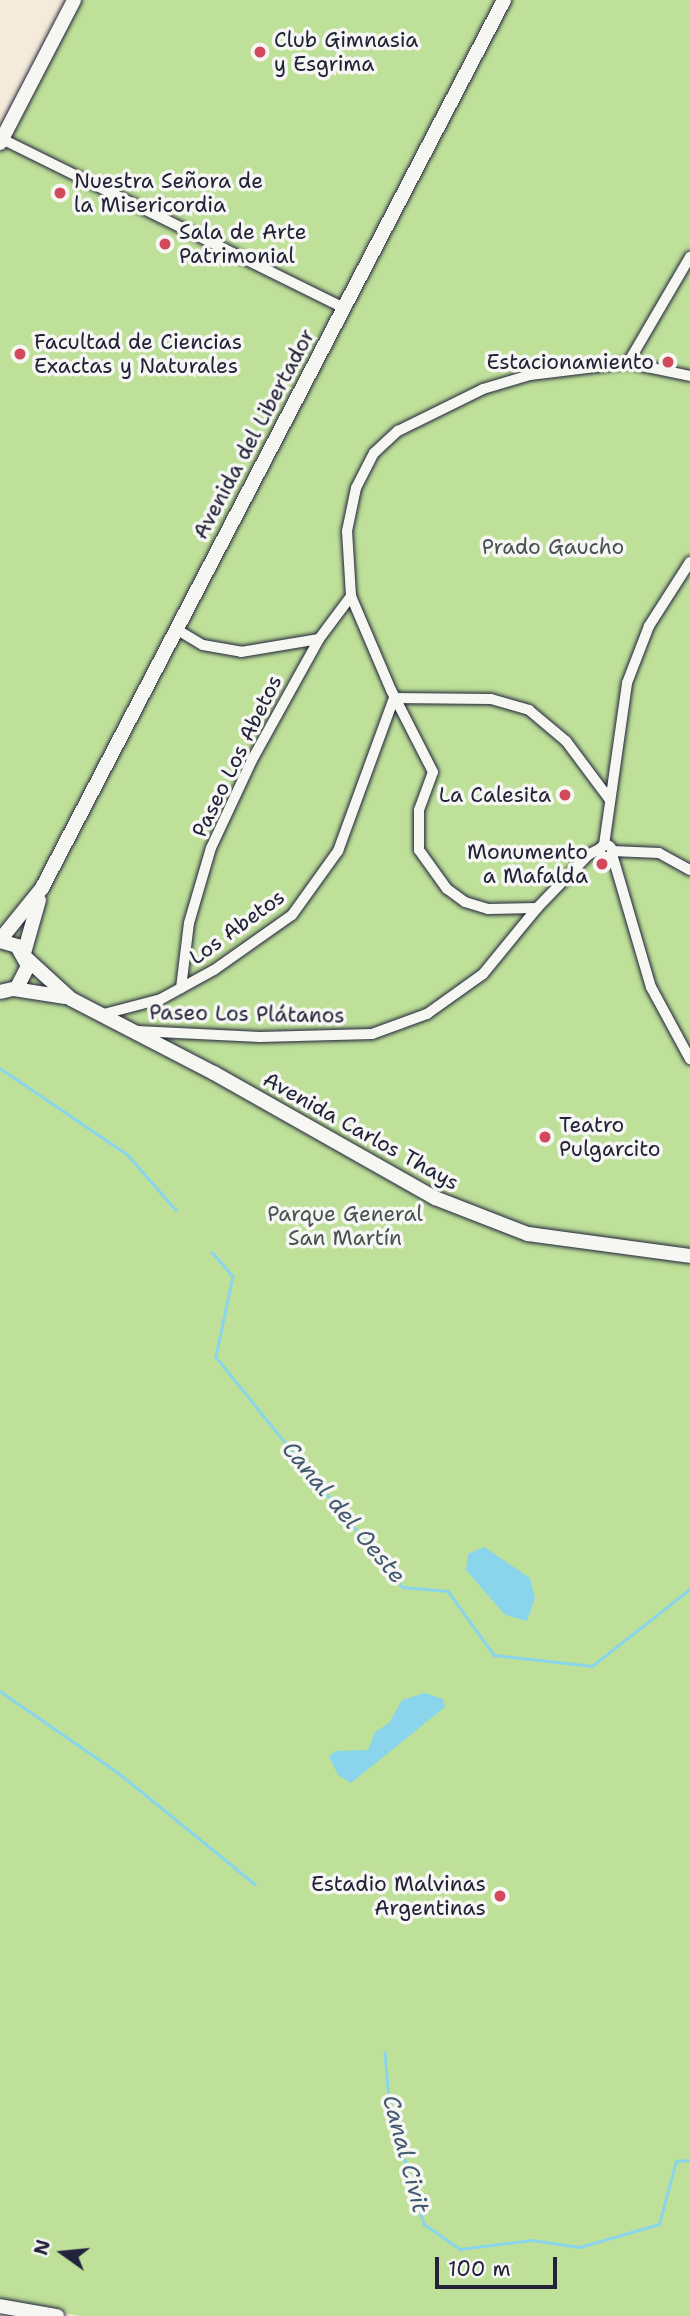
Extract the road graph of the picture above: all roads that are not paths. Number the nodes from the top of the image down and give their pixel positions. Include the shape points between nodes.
1 (74, 0) edge
2 (504, 0) edge
3 (1, 141) edge
4 (690, 257) edge
5 (344, 308) junction
6 (628, 363) junction
7 (690, 376) edge
8 (690, 562) edge
9 (351, 596) junction
10 (176, 629) junction
11 (319, 639) junction
12 (394, 698) junction
13 (610, 800) junction
14 (607, 849) junction
15 (690, 870) edge
16 (42, 888) junction
17 (537, 908) junction
18 (0, 941) edge
19 (25, 955) junction
20 (181, 988) junction
21 (6, 993) edge
22 (71, 999) junction
23 (100, 1015) junction
24 (130, 1030) junction
25 (690, 1059) edge
26 (690, 1256) edge
27 (0, 2306) edge
28 (57, 2316) edge

1 - 3 main road
2 - 5 main road, Avenida del Libertador
3 - 5 street
4 - 6 street
5 - 10 main road, Avenida del Libertador
6 - 7 street
6 - 9 street via 530,375 482,388 398,431 374,453 356,488 347,531
8 - 13 street via 649,626 630,674
9 - 11 street, Paseo Los Abetos
9 - 12 street
10 - 11 street via 203,645 240,652
10 - 16 main road, Avenida del Libertador
11 - 20 street, Paseo Los Abetos via 251,760 211,848 189,923
12 - 13 street via 491,699 529,710 566,741
12 - 17 street via 433,772 416,831 430,870 464,902 488,909
12 - 20 street, Los Abetos via 338,851 316,887 292,915 215,970
13 - 14 street
14 - 15 street via 659,853
14 - 17 street, Paseo Los Plátanos via 588,855
14 - 25 street via 618,868 651,987
16 - 18 main road, Avenida del Libertador
16 - 19 main road, Avenida del Libertador
17 - 24 street, Paseo Los Plátanos via 483,974 427,1014 372,1034 260,1037
18 - 19 main road, Avenida Carlos Thays via 17,946
19 - 21 main road, Avenida del Libertador via 27,975
19 - 22 main road, Avenida Carlos Thays
20 - 23 street, Los Abetos via 162,999
21 - 22 main road, Avenida Carlos Thays
22 - 23 main road, Avenida Carlos Thays
23 - 24 main road, Avenida Carlos Thays
24 - 26 main road, Avenida Carlos Thays via 214,1073 392,1177 492,1223 528,1234
27 - 28 main road

